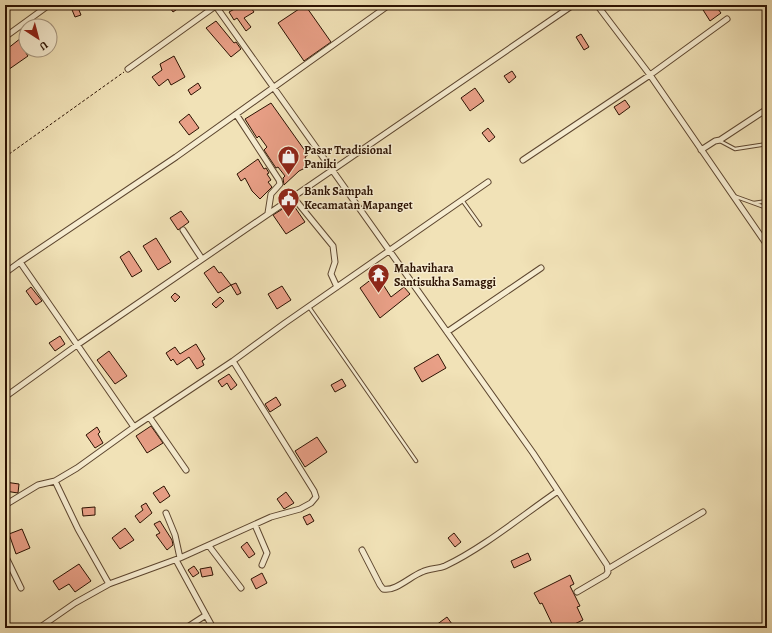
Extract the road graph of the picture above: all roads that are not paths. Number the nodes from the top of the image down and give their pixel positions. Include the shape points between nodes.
1 (49, 5) edge
2 (216, 5) edge
3 (389, 5) edge
4 (573, 5) edge
5 (597, 5) edge
6 (727, 19) dead end
7 (5, 37) edge
8 (128, 69) road end
9 (650, 75) junction
10 (273, 86) junction
11 (767, 109) edge
12 (236, 114) junction
13 (720, 140) junction
14 (767, 144) edge
15 (701, 150) junction
16 (523, 160) dead end
17 (331, 170) junction
18 (488, 182) dead end
19 (292, 196) junction
20 (734, 196) junction
21 (462, 200) junction
22 (767, 202) edge
23 (754, 203) junction
24 (767, 208) edge
25 (268, 213) junction
26 (480, 225) dead end
27 (183, 230) dead end
28 (767, 245) edge
29 (390, 250) junction
30 (202, 259) junction
31 (20, 262) junction
32 (541, 268) dead end
33 (5, 273) edge
34 (337, 287) junction
35 (309, 306) junction
36 (447, 332) junction
37 (77, 345) junction
38 (233, 361) junction
39 (5, 397) edge
40 (150, 418) junction
41 (134, 427) junction
42 (416, 462) dead end
43 (186, 470) dead end
44 (55, 481) junction
45 (558, 491) junction
46 (5, 504) edge
47 (703, 512) dead end
48 (166, 513) dead end
49 (255, 525) junction
50 (209, 546) junction
51 (362, 550) dead end
52 (5, 555) edge
53 (178, 559) junction
54 (262, 566) dead end
55 (608, 569) junction
56 (109, 584) junction
57 (21, 588) dead end
58 (241, 588) dead end
59 (577, 592) dead end
60 (206, 615) junction
61 (39, 628) edge
62 (186, 628) edge
63 (214, 628) edge

1 - 7 street
2 - 8 street
2 - 10 street
3 - 10 street
4 - 17 street
5 - 9 street
6 - 9 street
9 - 15 street
9 - 16 street
10 - 12 street
10 - 17 street
11 - 13 street
12 - 25 street via 280,183 271,194
12 - 31 street
13 - 14 lane via 735,149
13 - 15 street
15 - 20 street
17 - 19 street
17 - 29 street
18 - 21 street
19 - 25 street
19 - 34 street via 333,246 335,262 331,274
20 - 23 lane
20 - 28 street
21 - 26 lane
21 - 29 street
22 - 23 lane
23 - 24 lane
25 - 30 street
27 - 30 street
29 - 34 street
29 - 36 street
30 - 37 street
31 - 33 street
31 - 37 street
32 - 36 street
34 - 35 street
35 - 38 street
35 - 42 lane
36 - 45 street
37 - 39 street
37 - 41 street
38 - 40 street
38 - 49 street via 316,497 300,510
40 - 41 street
40 - 43 street
41 - 44 street
44 - 46 street via 38,484
44 - 56 street
45 - 51 street via 451,563 421,572 391,588 383,589
45 - 55 street
47 - 55 street
48 - 53 street via 175,535
49 - 50 street
49 - 54 street via 266,553
50 - 53 street
50 - 58 street
52 - 57 street
53 - 56 street
53 - 60 street
55 - 59 street via 606,575
56 - 61 street via 74,603
60 - 62 street
60 - 63 street

